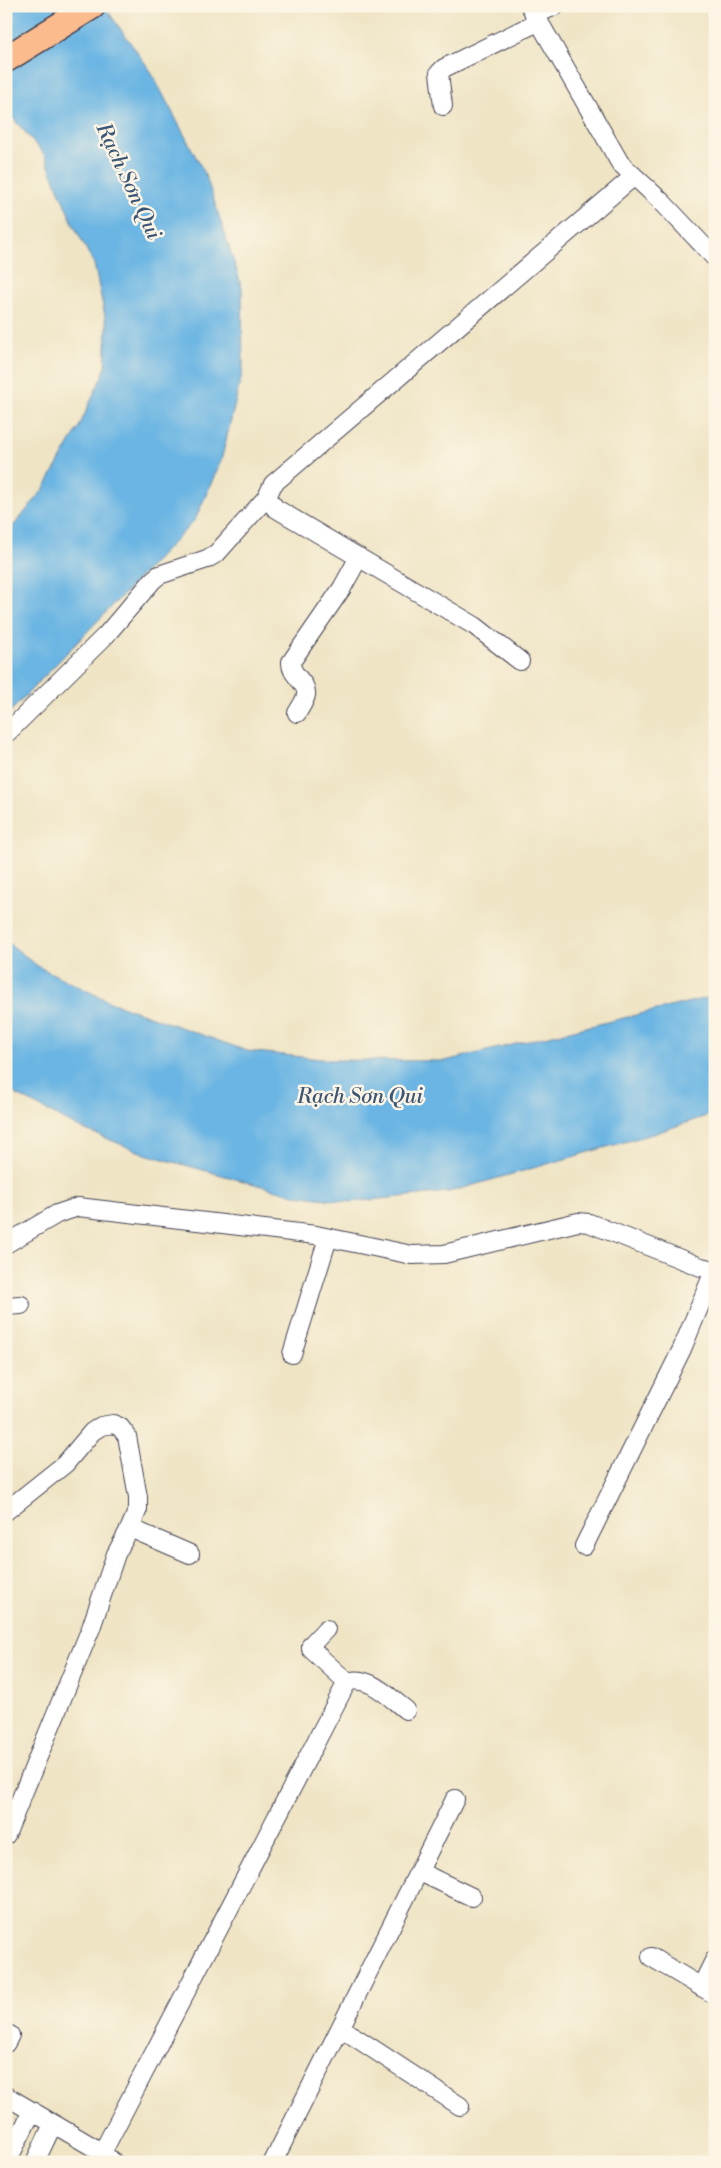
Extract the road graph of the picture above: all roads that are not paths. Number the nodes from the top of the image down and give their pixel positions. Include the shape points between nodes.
1 (92, 6) edge
2 (555, 6) edge
3 (534, 14) edge
4 (6, 59) edge
5 (443, 106) dead end
6 (634, 177) junction
7 (715, 258) edge
8 (266, 497) junction
9 (358, 557) junction
10 (520, 661) dead end
11 (297, 713) dead end
12 (8, 732) dead end
13 (328, 1238) junction
14 (6, 1244) edge
15 (714, 1270) edge
16 (292, 1354) dead end
17 (6, 1511) edge
18 (130, 1528) junction
19 (584, 1546) dead end
20 (190, 1554) dead end
21 (326, 1629) dead end
22 (347, 1682) junction
23 (406, 1710) dead end
24 (455, 1799) dead end
25 (6, 1835) edge
26 (420, 1872) junction
27 (472, 1897) dead end
28 (651, 1956) dead end
29 (715, 1959) edge
30 (708, 1991) edge
31 (341, 2028) junction
32 (6, 2096) edge
33 (460, 2106) dead end
34 (32, 2111) junction
35 (53, 2124) junction
36 (108, 2157) edge
37 (8, 2162) edge
38 (35, 2162) edge
39 (274, 2162) edge

1 - 4 highway
2 - 3 street
3 - 5 street via 439,73
3 - 6 street via 608,144
6 - 7 street
6 - 8 street via 273,484
8 - 9 street via 275,508
8 - 12 street via 217,553 152,580 106,635
9 - 10 street via 475,626
9 - 11 street via 342,588 291,662 290,668 306,691
13 - 14 street via 78,1207 57,1214
13 - 15 street via 412,1256 429,1256 578,1222 589,1223
13 - 16 street
15 - 19 street via 682,1349
17 - 18 street via 65,1464 92,1432 113,1424 127,1436 130,1447 138,1509
18 - 20 street
18 - 25 street via 116,1554 91,1628
21 - 22 street via 311,1649
22 - 23 street via 366,1682
22 - 36 street
24 - 26 street
26 - 27 street
26 - 31 street
28 - 30 street
29 - 30 street
31 - 33 street
31 - 39 street
32 - 34 street
34 - 35 street
34 - 37 street
35 - 36 street
35 - 38 street

